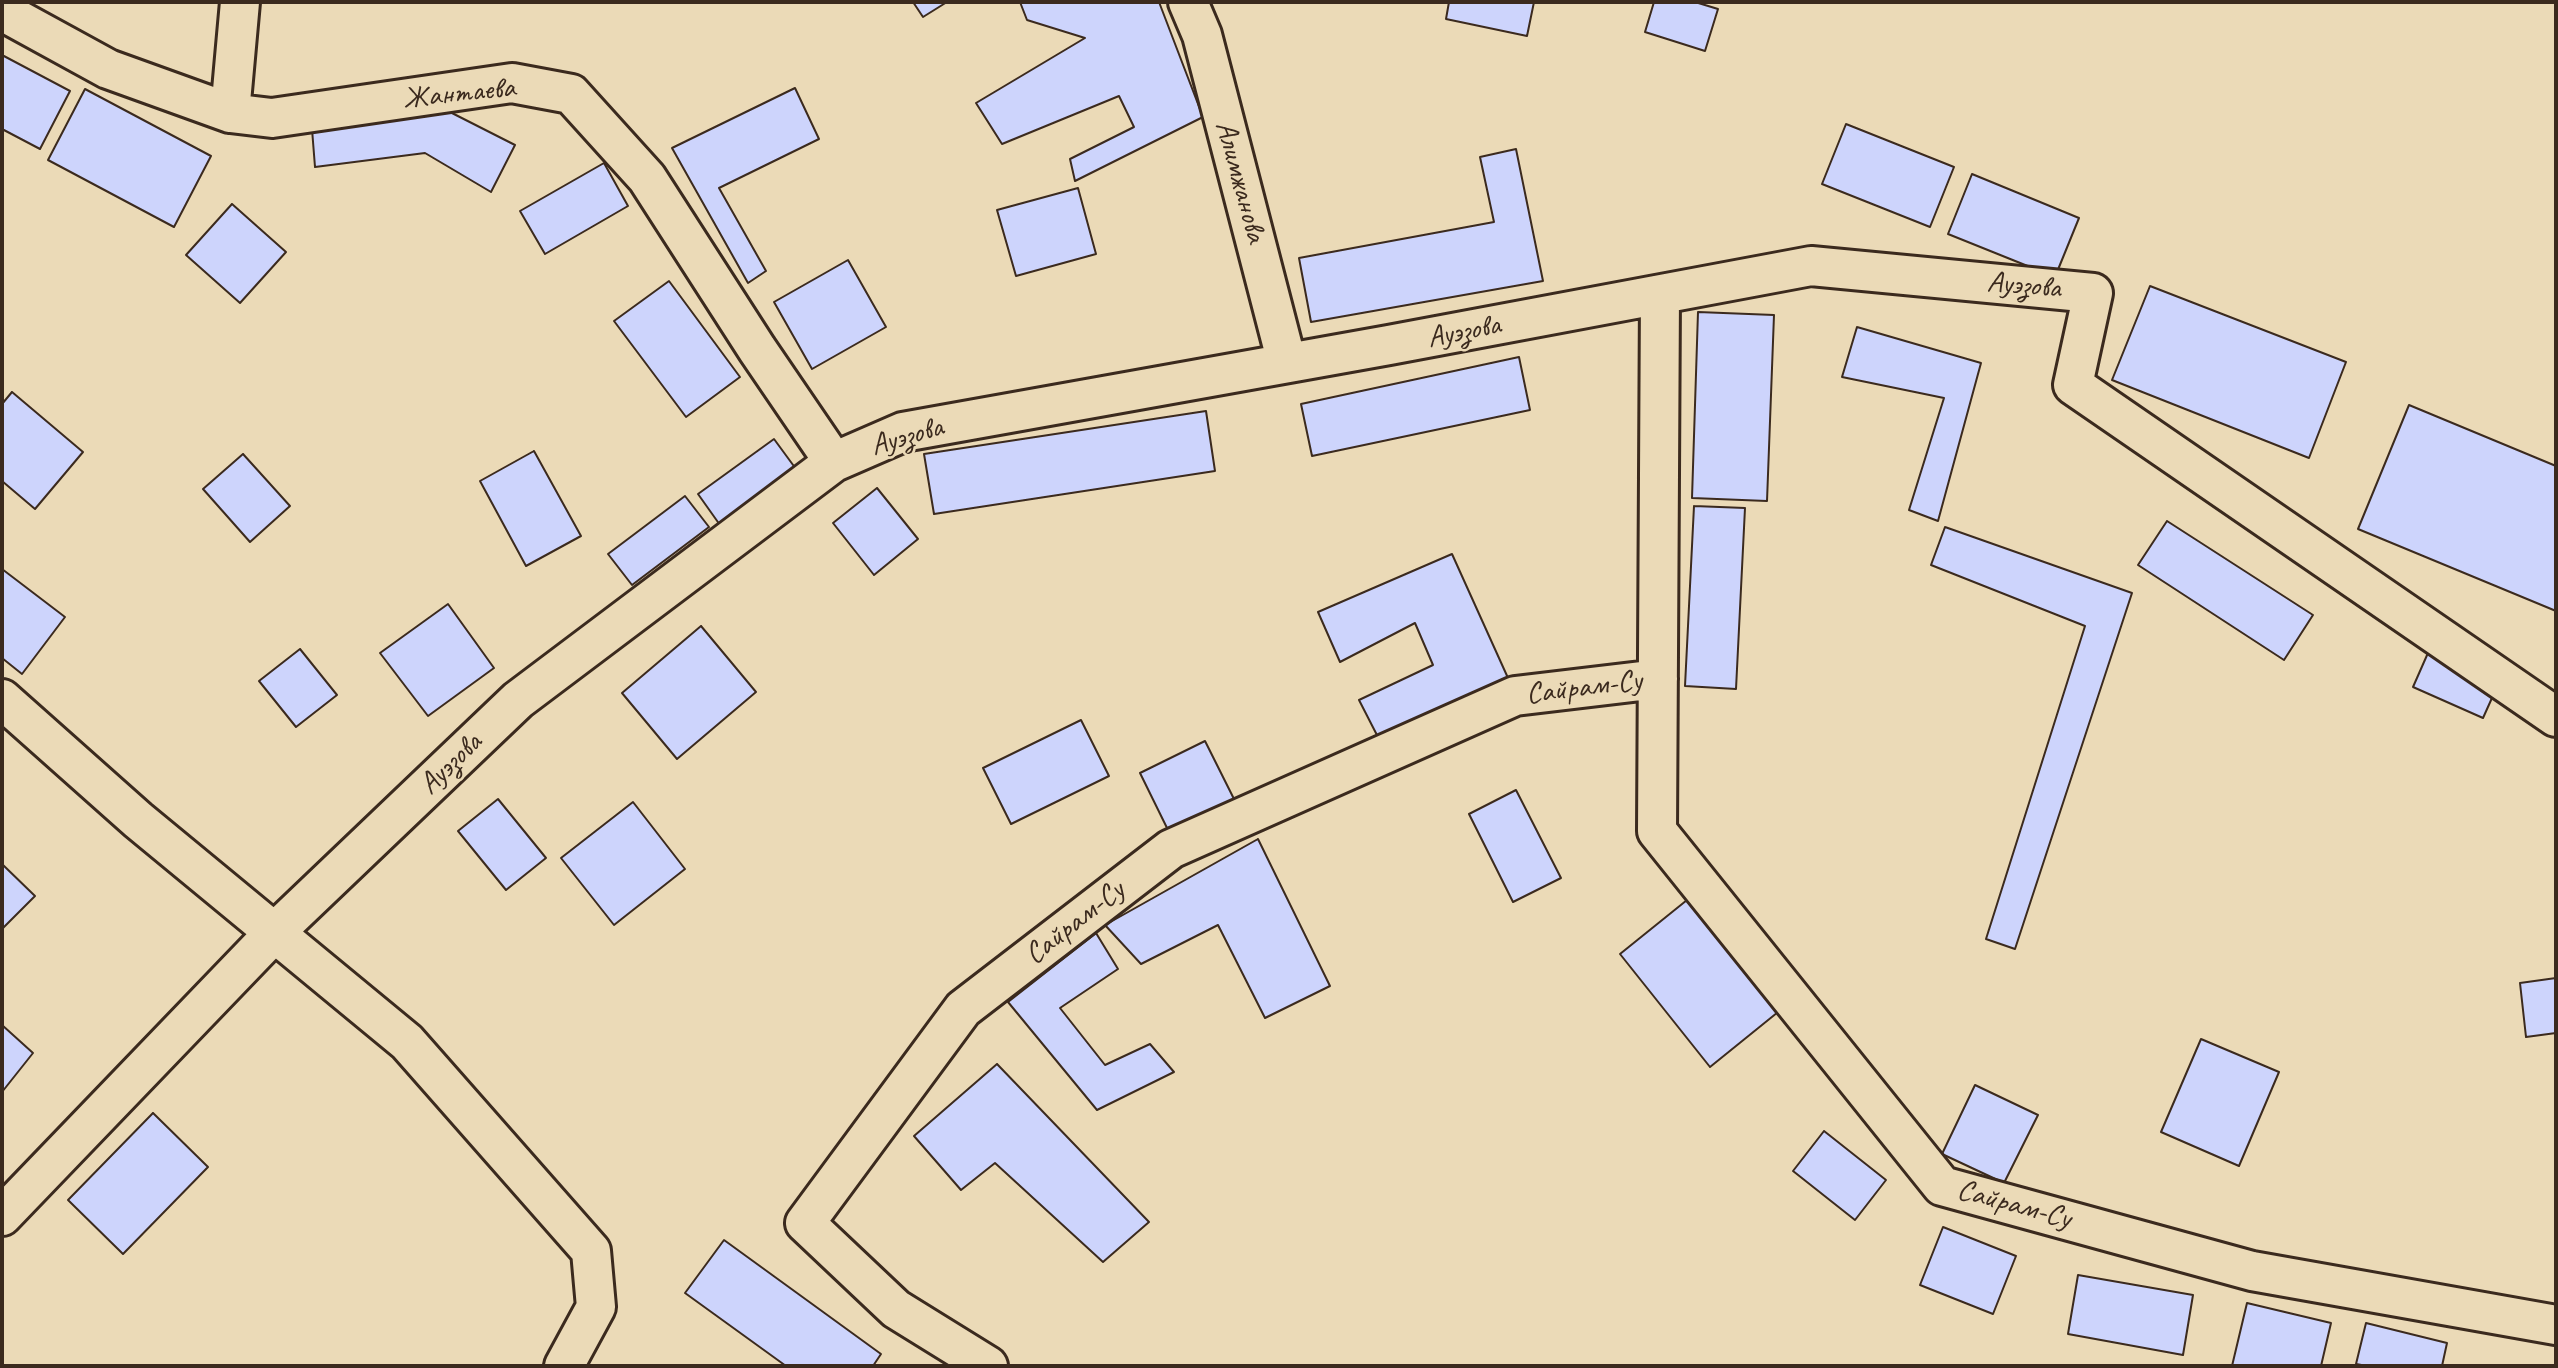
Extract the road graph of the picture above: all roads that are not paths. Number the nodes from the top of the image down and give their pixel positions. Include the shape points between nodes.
1 (240, 2) edge
2 (1188, 2) edge
3 (2, 11) edge
4 (230, 113) junction
5 (1660, 295) junction
6 (1287, 363) junction
7 (834, 461) junction
8 (1658, 678) junction
9 (2, 699) edge
10 (2556, 717) edge
11 (275, 932) junction
12 (2, 1216) edge
13 (2556, 1325) edge
14 (564, 1366) edge
15 (988, 1366) edge

1 - 4 street
2 - 6 street, Алимжанова via 1202,35
3 - 4 street, Жантаева via 108,69
4 - 7 street, Жантаева via 272,118 512,83 571,94 647,178
5 - 6 street, Ауэзова
5 - 8 street, Сайрам-Су
5 - 10 street, Ауэзова via 1811,266 2093,293 2073,385
6 - 7 street, Ауэзова via 903,432
7 - 11 street, Ауэзова via 518,700
8 - 13 street, Сайрам-Су via 1657,831 1942,1186 2252,1271
8 - 15 street, Сайрам-Су via 1515,696 1171,849 963,1009 805,1223 896,1309
9 - 11 street via 138,820
11 - 12 street, Ауэзова
11 - 14 street via 407,1042 591,1251 596,1307

